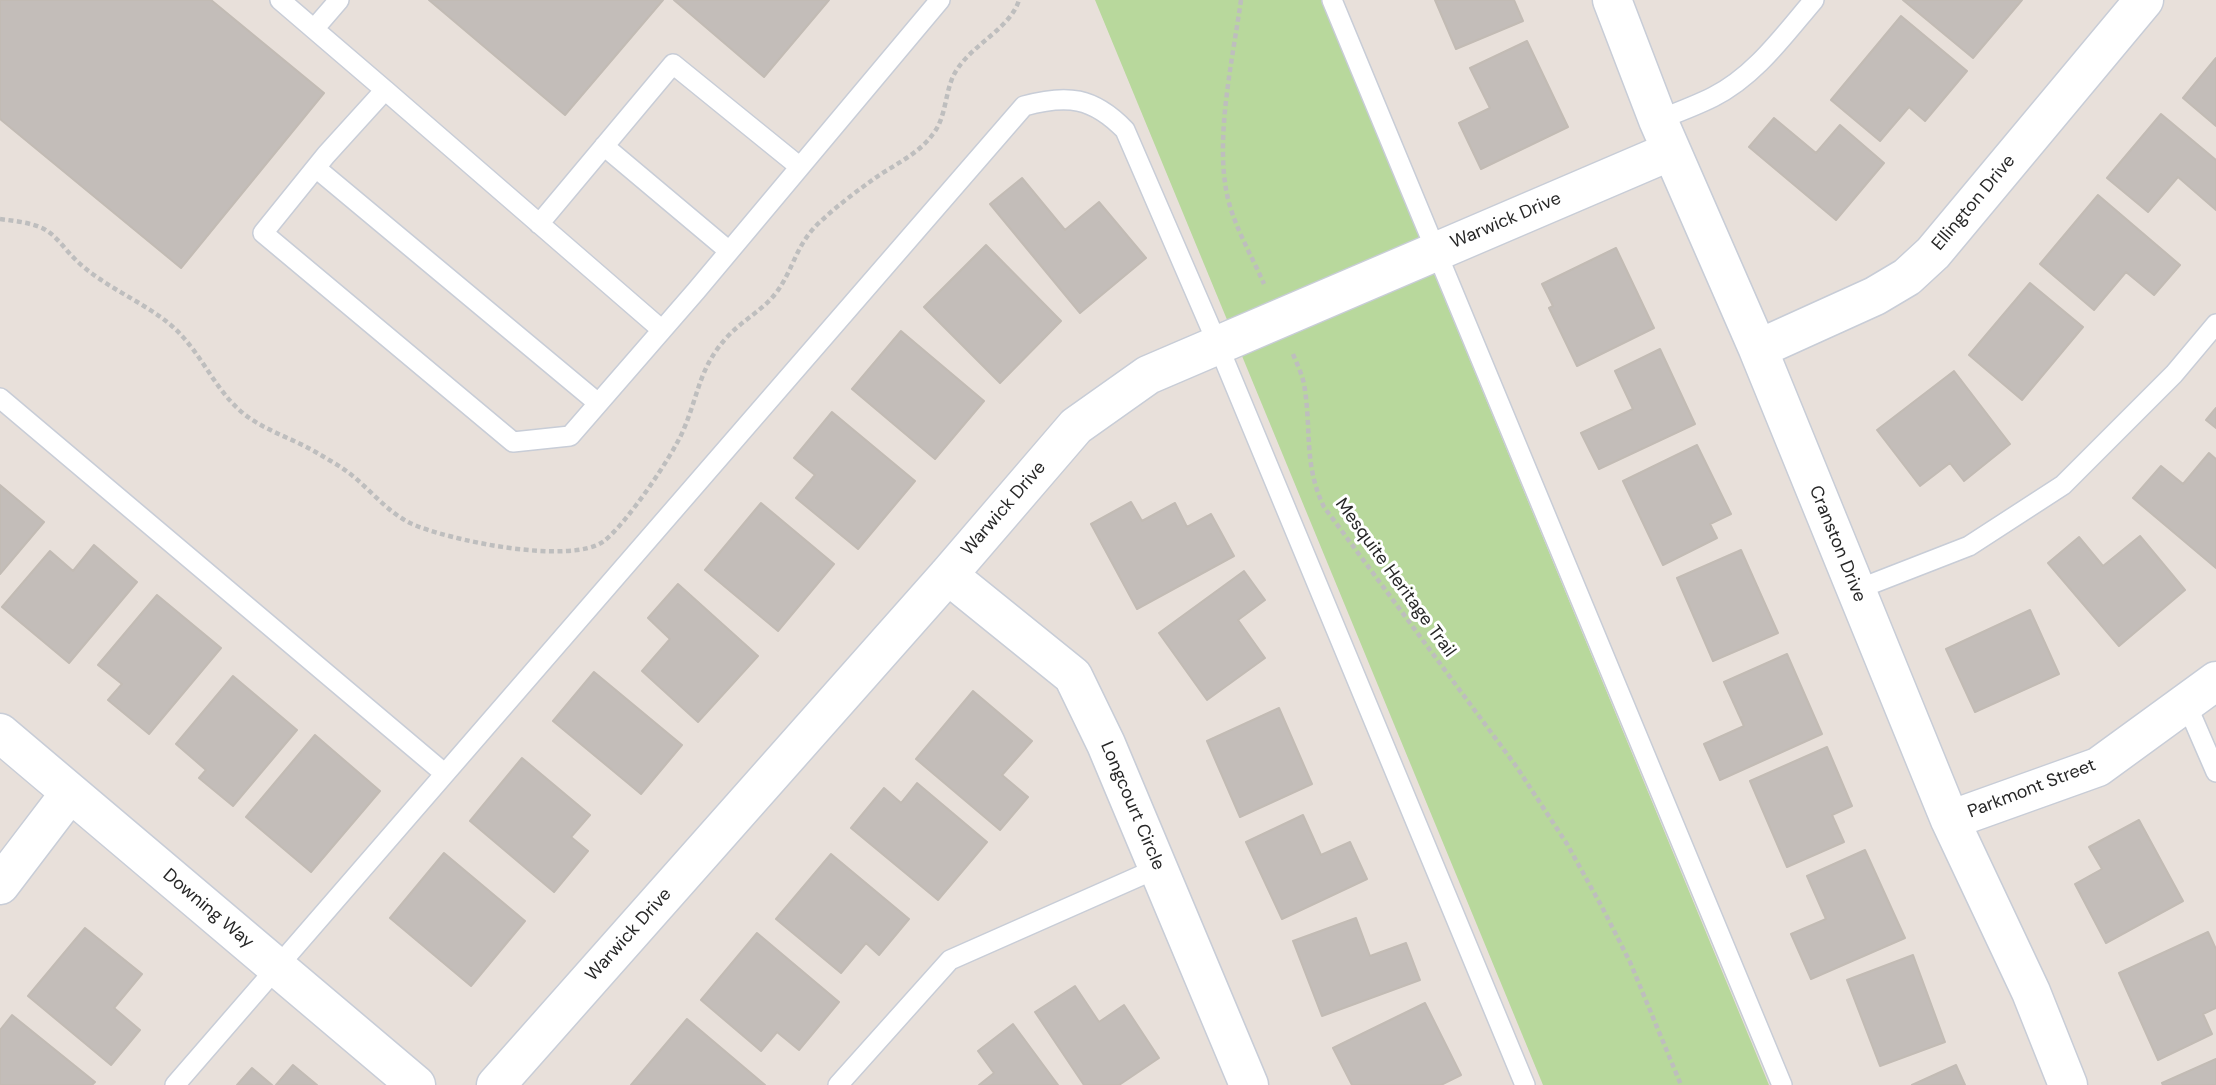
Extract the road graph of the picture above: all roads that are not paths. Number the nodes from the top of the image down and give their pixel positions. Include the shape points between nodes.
1 (280, 0) edge
2 (339, 0) edge
3 (940, 0) edge
4 (1332, 0) edge
5 (1612, 0) edge
6 (1814, 0) edge
7 (2144, 0) edge
8 (314, 29) junction
9 (385, 90) junction
10 (1664, 136) junction
11 (604, 146) junction
12 (800, 167) junction
13 (316, 168) junction
14 (539, 224) junction
15 (729, 251) junction
16 (1436, 251) junction
17 (2216, 324) edge
18 (662, 330) junction
19 (1218, 345) junction
20 (1758, 349) junction
21 (0, 398) edge
22 (598, 403) junction
23 (948, 575) junction
24 (1856, 590) junction
25 (2201, 692) edge
26 (0, 733) edge
27 (2216, 772) edge
28 (444, 773) junction
29 (70, 793) junction
30 (1950, 820) junction
31 (1158, 868) junction
32 (0, 884) edge
33 (275, 966) junction
34 (174, 1085) edge
35 (416, 1085) edge
36 (496, 1085) edge
37 (838, 1085) edge
38 (1250, 1085) edge
39 (1525, 1085) edge
40 (1782, 1085) edge
41 (2068, 1085) edge

1 - 8 lane
2 - 8 lane
3 - 12 lane
4 - 16 lane
5 - 10 street, Cranston Drive
6 - 10 lane via 1732,86
7 - 20 street, Ellington Drive via 1933,253 1907,277
8 - 9 lane
9 - 13 lane
9 - 14 lane
10 - 16 street, Warwick Drive
10 - 20 street, Cranston Drive
11 - 12 lane via 673,64
11 - 14 lane
11 - 15 lane
12 - 15 lane
13 - 22 lane
13 - 22 lane via 263,233 492,425 513,442 570,436
14 - 18 lane
15 - 18 lane
16 - 19 street, Warwick Drive
16 - 40 lane
17 - 24 lane via 2174,374 2063,485 1969,546
18 - 22 lane
19 - 23 street, Warwick Drive via 1148,375 1076,426
19 - 28 lane via 1125,130 1107,112 1076,100 1048,99 1024,106
19 - 39 lane
20 - 24 street, Cranston Drive
21 - 28 lane
23 - 31 street, Longcourt Circle via 1073,676
23 - 36 street, Warwick Drive
24 - 30 street, Cranston Drive
25 - 27 lane
25 - 30 street, Parkmont Street via 2098,766
26 - 29 street, Downing Way
28 - 33 lane
29 - 32 street
29 - 33 street, Downing Way
30 - 41 street, Cranston Drive via 2031,992
31 - 37 lane via 950,960
31 - 38 street, Longcourt Circle
33 - 34 lane
33 - 35 street, Downing Way

